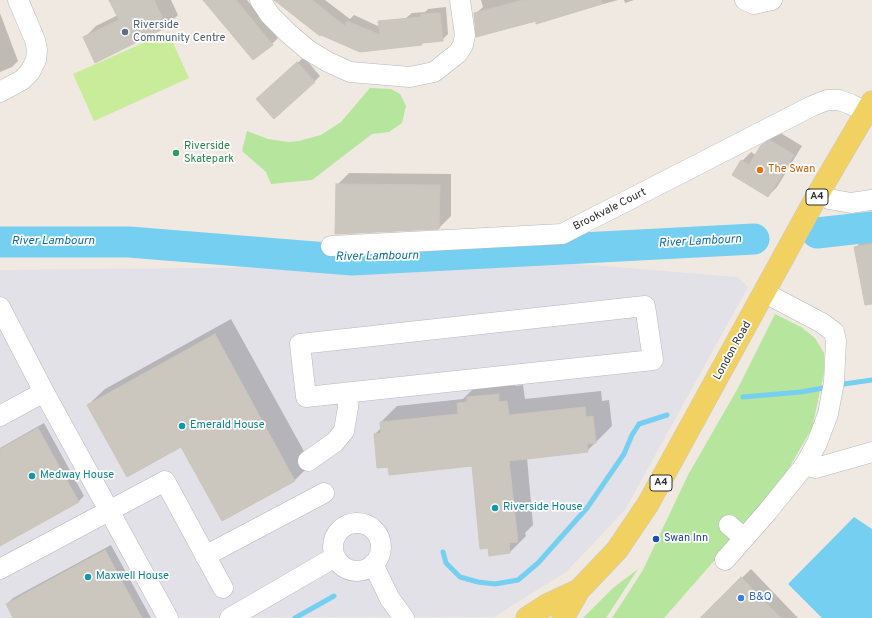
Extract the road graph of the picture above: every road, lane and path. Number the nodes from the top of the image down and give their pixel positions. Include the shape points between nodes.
1 (18, 0) edge
2 (260, 0) edge
3 (460, 0) edge
4 (745, 0) edge
5 (772, 0) edge
6 (0, 92) edge
7 (869, 107) edge
8 (818, 194) junction
9 (872, 200) edge
10 (331, 246) dead end
11 (765, 293) junction
12 (0, 307) edge
13 (44, 392) junction
14 (346, 393) junction
15 (0, 416) edge
16 (872, 452) edge
17 (308, 461) dead end
18 (805, 465) junction
19 (324, 492) dead end
20 (110, 511) junction
21 (729, 525) dead end
22 (744, 538) junction
23 (205, 556) junction
24 (335, 557) junction
25 (725, 560) dead end
26 (374, 564) junction
27 (0, 569) edge
28 (223, 588) dead end
29 (579, 590) junction
30 (168, 618) edge
31 (230, 618) edge
32 (404, 618) edge
33 (527, 618) edge
34 (563, 618) edge

1 - 6 street via 36,40 36,60 22,80
2 - 3 street via 270,15 308,50 328,62 350,72 410,77 434,72 458,53 465,35
4 - 5 street via 754,4
7 - 8 main road, London Road / A4
7 - 10 street, Brookvale Court via 839,100 827,100 812,106 562,234
8 - 9 street via 851,203
8 - 11 main road, London Road / A4
11 - 18 street via 834,332 836,341 833,390 828,414
11 - 29 main road, London Road / A4 via 648,504 617,550
12 - 13 street
13 - 15 street
13 - 20 street
14 - 14 street via 652,360 645,306 300,344 306,397
14 - 17 street via 348,407 344,431 336,442
16 - 18 street via 816,468
18 - 22 street
19 - 23 street
20 - 23 street via 165,481
20 - 27 street
20 - 30 street
21 - 22 street
22 - 25 street
23 - 28 street
24 - 26 street via 343,567 355,571 364,570
24 - 26 street via 333,543 336,535 346,526 363,524 372,529 380,543 380,551
24 - 31 street
26 - 32 street via 390,599
29 - 33 main road, London Road / A4
29 - 34 main road, London Road / A4

